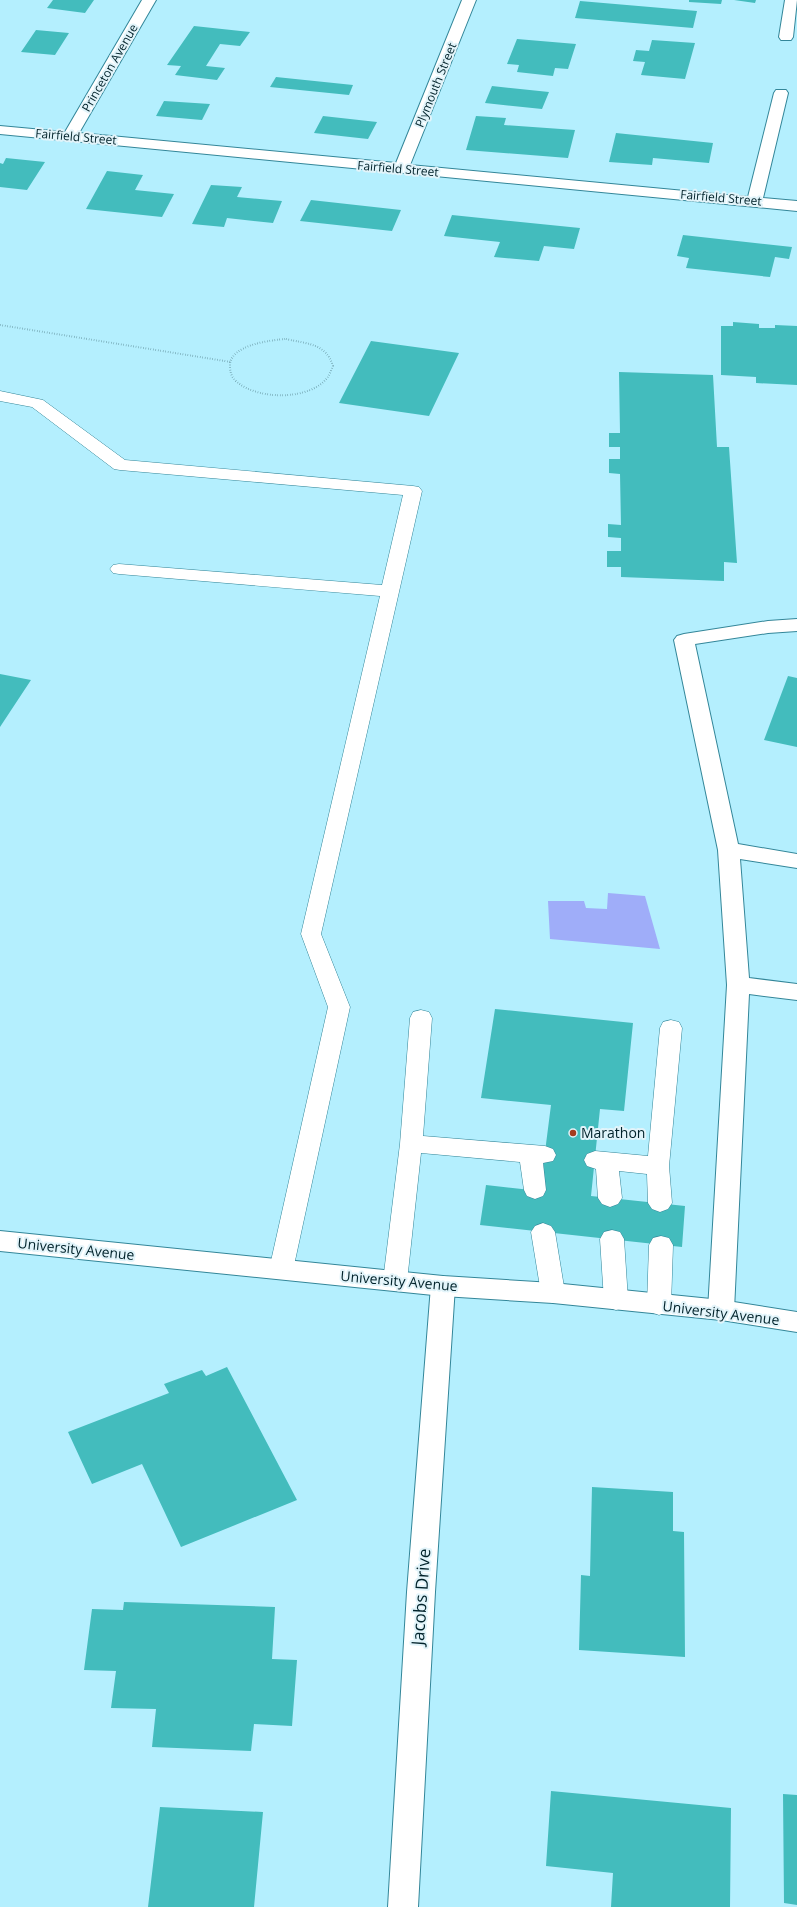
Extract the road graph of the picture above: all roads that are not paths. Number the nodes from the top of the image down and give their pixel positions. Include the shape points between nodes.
1 (149, 0) edge
2 (470, 0) edge
3 (792, 0) edge
4 (786, 37) dead end
5 (781, 93) dead end
6 (0, 130) edge
7 (70, 136) junction
8 (401, 169) junction
9 (755, 202) junction
10 (797, 206) edge
11 (0, 396) edge
12 (120, 569) dead end
13 (390, 591) junction
14 (797, 625) edge
15 (729, 850) junction
16 (797, 861) edge
17 (738, 985) junction
18 (797, 992) edge
19 (421, 1018) dead end
20 (671, 1028) dead end
21 (411, 1144) junction
22 (658, 1166) junction
23 (535, 1190) dead end
24 (610, 1198) dead end
25 (660, 1203) dead end
26 (544, 1232) dead end
27 (612, 1239) dead end
28 (0, 1241) edge
29 (661, 1245) dead end
30 (281, 1270) junction
31 (395, 1281) junction
32 (443, 1286) junction
33 (553, 1293) junction
34 (616, 1300) junction
35 (659, 1305) junction
36 (721, 1310) junction
37 (797, 1322) edge
38 (403, 1907) edge

1 - 7 street, Princeton Avenue
2 - 8 street, Plymouth Street
3 - 4 street
5 - 9 street
6 - 7 street, Fairfield Street
7 - 8 street, Fairfield Street
8 - 9 street, Fairfield Street
9 - 10 street, Fairfield Street
11 - 13 lane via 37,403 120,465 413,491
12 - 13 lane
13 - 30 lane via 311,934 340,1007
14 - 15 street via 684,640
15 - 16 street
15 - 17 street
17 - 18 street
17 - 36 street
19 - 21 lane
20 - 22 lane
21 - 23 lane via 538,1154
21 - 31 lane
22 - 24 lane via 601,1161
22 - 25 lane
26 - 33 lane
27 - 34 lane
28 - 30 street, University Avenue
29 - 35 lane
30 - 31 street, University Avenue
31 - 32 street, University Avenue
32 - 33 street, University Avenue
32 - 38 street, Jacobs Drive via 421,1592
33 - 34 street, University Avenue
34 - 35 street, University Avenue
35 - 36 street, University Avenue
36 - 37 street, University Avenue

